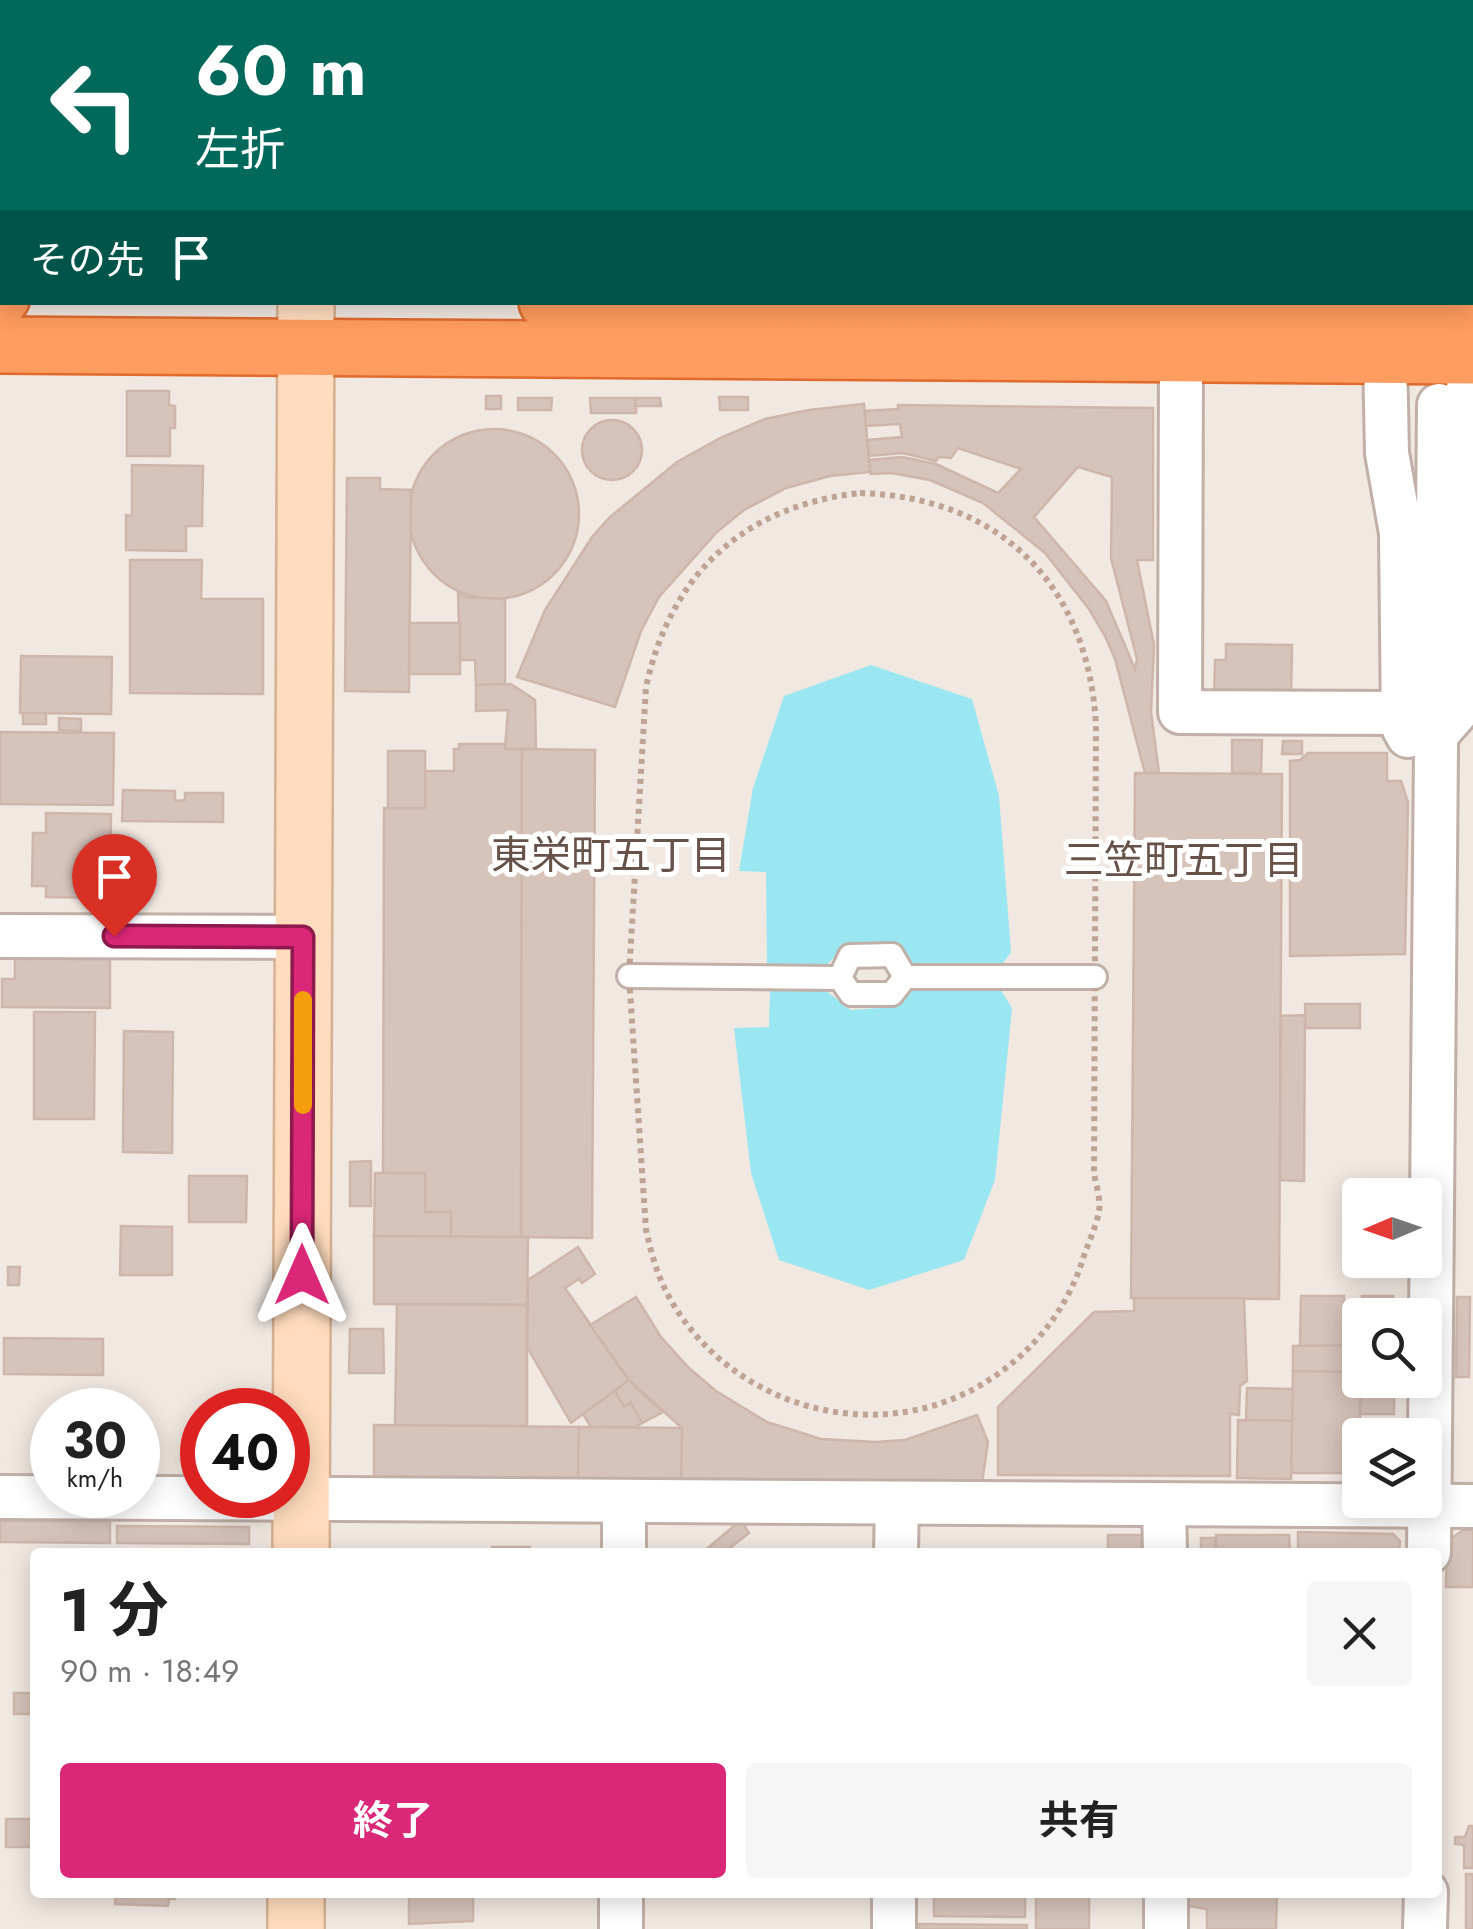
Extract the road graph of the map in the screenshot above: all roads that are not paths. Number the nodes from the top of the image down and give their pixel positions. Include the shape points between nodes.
1 (846, 305) edge
2 (306, 325) edge
3 (1471, 341) edge
4 (0, 346) edge
5 (1181, 354) junction
6 (1385, 356) junction
7 (1438, 405) dead end
8 (1420, 724) junction
9 (0, 936) edge
10 (303, 937) junction
11 (1454, 943) edge
12 (629, 976) road end
13 (905, 977) junction
14 (1095, 977) road end
15 (840, 978) junction
16 (1433, 1418) edge
17 (0, 1497) edge
18 (624, 1502) junction
19 (896, 1504) junction
20 (1164, 1505) junction
21 (1342, 1506) edge
22 (1442, 1506) edge
23 (1473, 1506) edge
24 (1429, 1518) edge
25 (302, 1526) edge
26 (624, 1548) edge
27 (896, 1548) edge
28 (1164, 1548) edge
29 (1429, 1548) edge
30 (296, 1898) edge
31 (621, 1898) edge
32 (894, 1898) edge
33 (1166, 1898) edge
34 (1426, 1898) edge
35 (296, 1929) edge
36 (620, 1929) edge
37 (894, 1929) edge
38 (1166, 1929) edge
39 (1426, 1929) edge

1 - 3 highway
2 - 4 highway
2 - 5 highway
2 - 10 street
3 - 6 highway
3 - 8 street via 1472,695
5 - 6 highway
5 - 8 street via 1180,712
6 - 8 street via 1387,453
7 - 8 street
8 - 11 street via 1435,785
9 - 10 street
10 - 25 street
11 - 16 street
12 - 15 lane
13 - 14 lane
13 - 15 lane via 892,994 851,994
13 - 15 lane via 892,955 850,956
17 - 25 street
18 - 19 street
18 - 25 street
18 - 26 street
19 - 20 street
19 - 27 street
20 - 21 street
20 - 28 street
22 - 23 street
24 - 29 street
30 - 35 street
31 - 36 street
32 - 37 street
33 - 38 street
34 - 39 street

